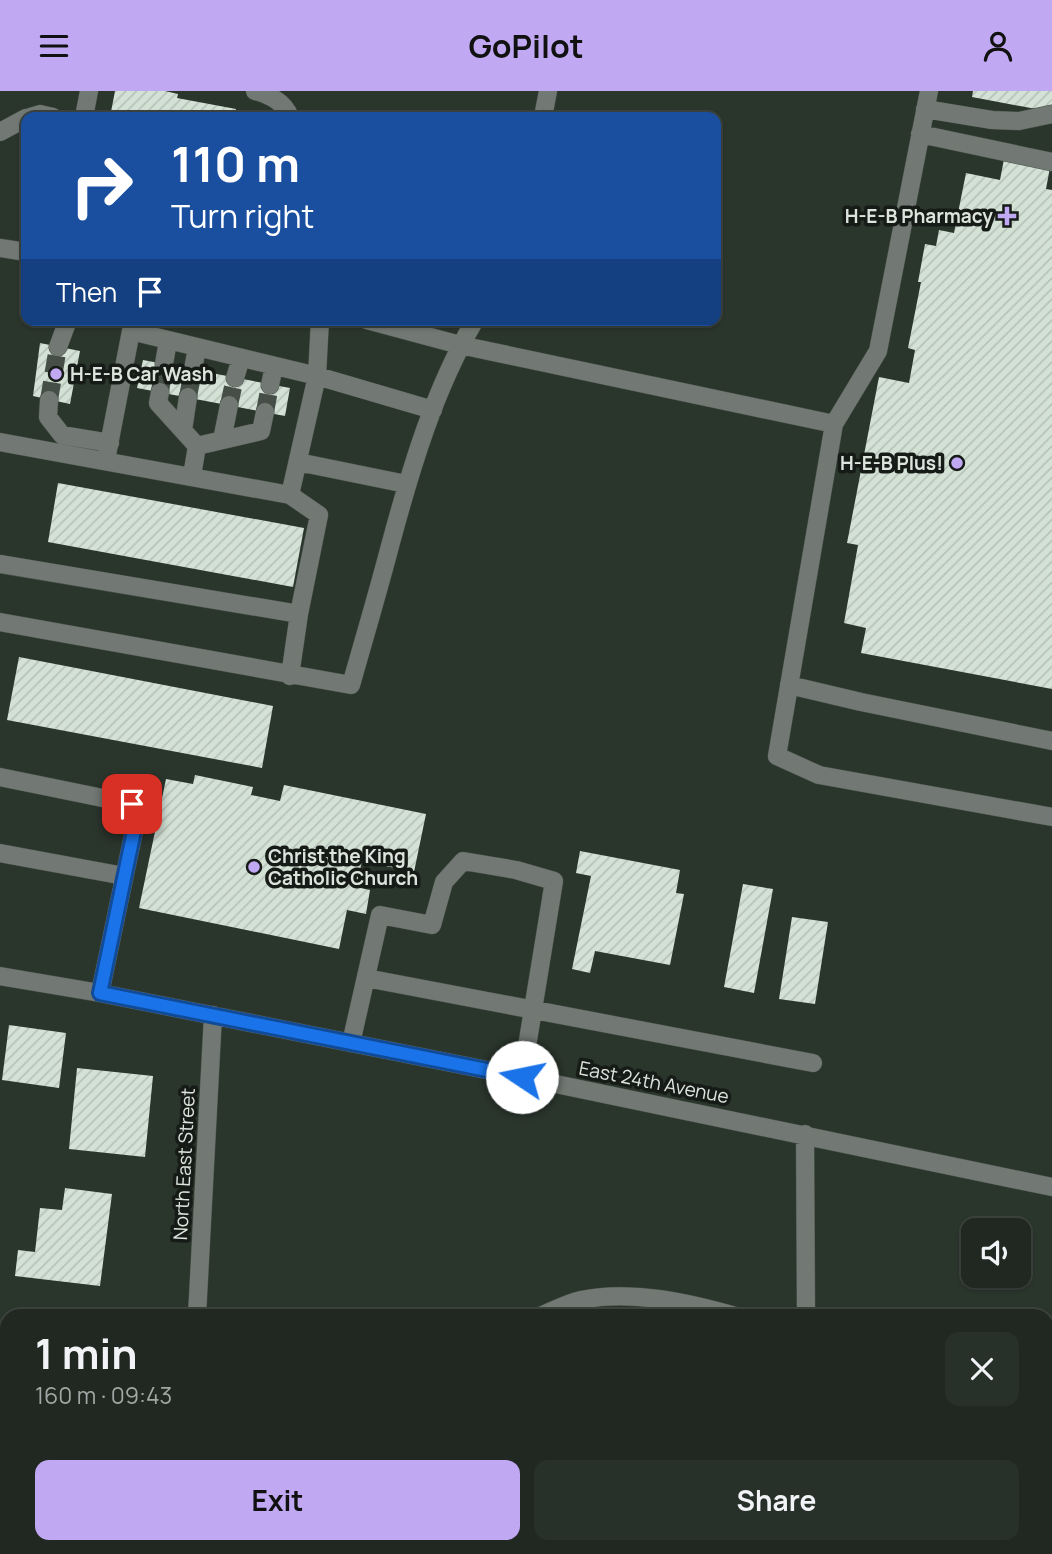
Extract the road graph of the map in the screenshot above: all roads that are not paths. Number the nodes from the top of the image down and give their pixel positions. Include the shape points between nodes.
1 (89, 91) edge
2 (255, 91) edge
3 (548, 91) edge
4 (927, 100) edge
5 (85, 112) edge
6 (287, 112) edge
7 (544, 112) edge
8 (1052, 114) edge
9 (21, 122) edge
10 (0, 132) edge
11 (920, 134) junction
12 (1052, 162) edge
13 (0, 248) edge
14 (21, 251) edge
15 (66, 326) edge
16 (127, 326) edge
17 (320, 326) edge
18 (389, 326) edge
19 (471, 326) edge
20 (169, 341) junction
21 (460, 345) junction
22 (58, 347) tunnel mouth
23 (197, 348) junction
24 (241, 358) junction
25 (164, 364) tunnel mouth
26 (274, 366) junction
27 (193, 370) tunnel mouth
28 (317, 376) junction
29 (235, 378) tunnel mouth
30 (270, 384) tunnel mouth
31 (160, 392) tunnel mouth
32 (188, 397) tunnel mouth
33 (49, 400) tunnel mouth
34 (229, 405) tunnel mouth
35 (433, 409) junction
36 (265, 412) tunnel mouth
37 (834, 424) junction
38 (183, 430) junction
39 (222, 440) junction
40 (0, 442) edge
41 (197, 446) junction
42 (108, 451) junction
43 (298, 462) junction
44 (192, 477) junction
45 (406, 484) junction
46 (290, 495) junction
47 (0, 564) edge
48 (299, 614) junction
49 (0, 622) edge
50 (290, 676) junction
51 (789, 685) junction
52 (1052, 741) edge
53 (0, 777) edge
54 (1052, 817) edge
55 (0, 853) edge
56 (124, 876) junction
57 (0, 976) edge
58 (366, 978) junction
59 (100, 993) junction
60 (533, 1011) junction
61 (213, 1015) junction
62 (351, 1043) junction
63 (813, 1063) dead end
64 (522, 1077) junction
65 (804, 1134) junction
66 (1052, 1187) edge
67 (197, 1309) edge
68 (557, 1309) edge
69 (710, 1309) edge
70 (806, 1309) edge

1 - 5 street
2 - 6 street via 282,103
3 - 7 street
4 - 8 street via 954,115 1018,121
4 - 11 street
9 - 10 street
11 - 12 street
11 - 37 street via 878,351
13 - 14 street
15 - 22 street
16 - 20 street
16 - 42 street
17 - 28 street
18 - 21 street
19 - 21 street
20 - 23 street
20 - 25 street
21 - 35 street
21 - 37 street
23 - 24 street
23 - 27 street
24 - 26 street
24 - 29 street
26 - 28 street
26 - 30 street
28 - 35 street
28 - 43 street
31 - 38 street via 158,403
32 - 38 street
33 - 42 street via 48,417 62,435
34 - 39 street
35 - 45 street
36 - 39 street via 261,431
37 - 51 street
38 - 41 street
39 - 41 street
40 - 42 street
41 - 44 street
42 - 44 street
43 - 45 street
43 - 46 street
44 - 46 street
45 - 50 street via 351,685
46 - 48 street via 319,515
47 - 48 street
48 - 50 street
49 - 50 street
51 - 52 street
51 - 54 street via 777,756 819,775
53 - 56 street via 132,804 138,812
55 - 56 street
56 - 59 street
57 - 59 street, East 24th Avenue
58 - 60 street
58 - 60 street via 380,915 432,925 444,882 463,861 516,870 554,881
58 - 62 street
59 - 61 street, East 24th Avenue
60 - 63 street
60 - 64 street
61 - 62 street, East 24th Avenue
61 - 67 street, North East Street
62 - 64 street, East 24th Avenue
64 - 65 street, East 24th Avenue
65 - 66 street, East 24th Avenue
65 - 70 street
68 - 69 street via 579,1300 630,1296

